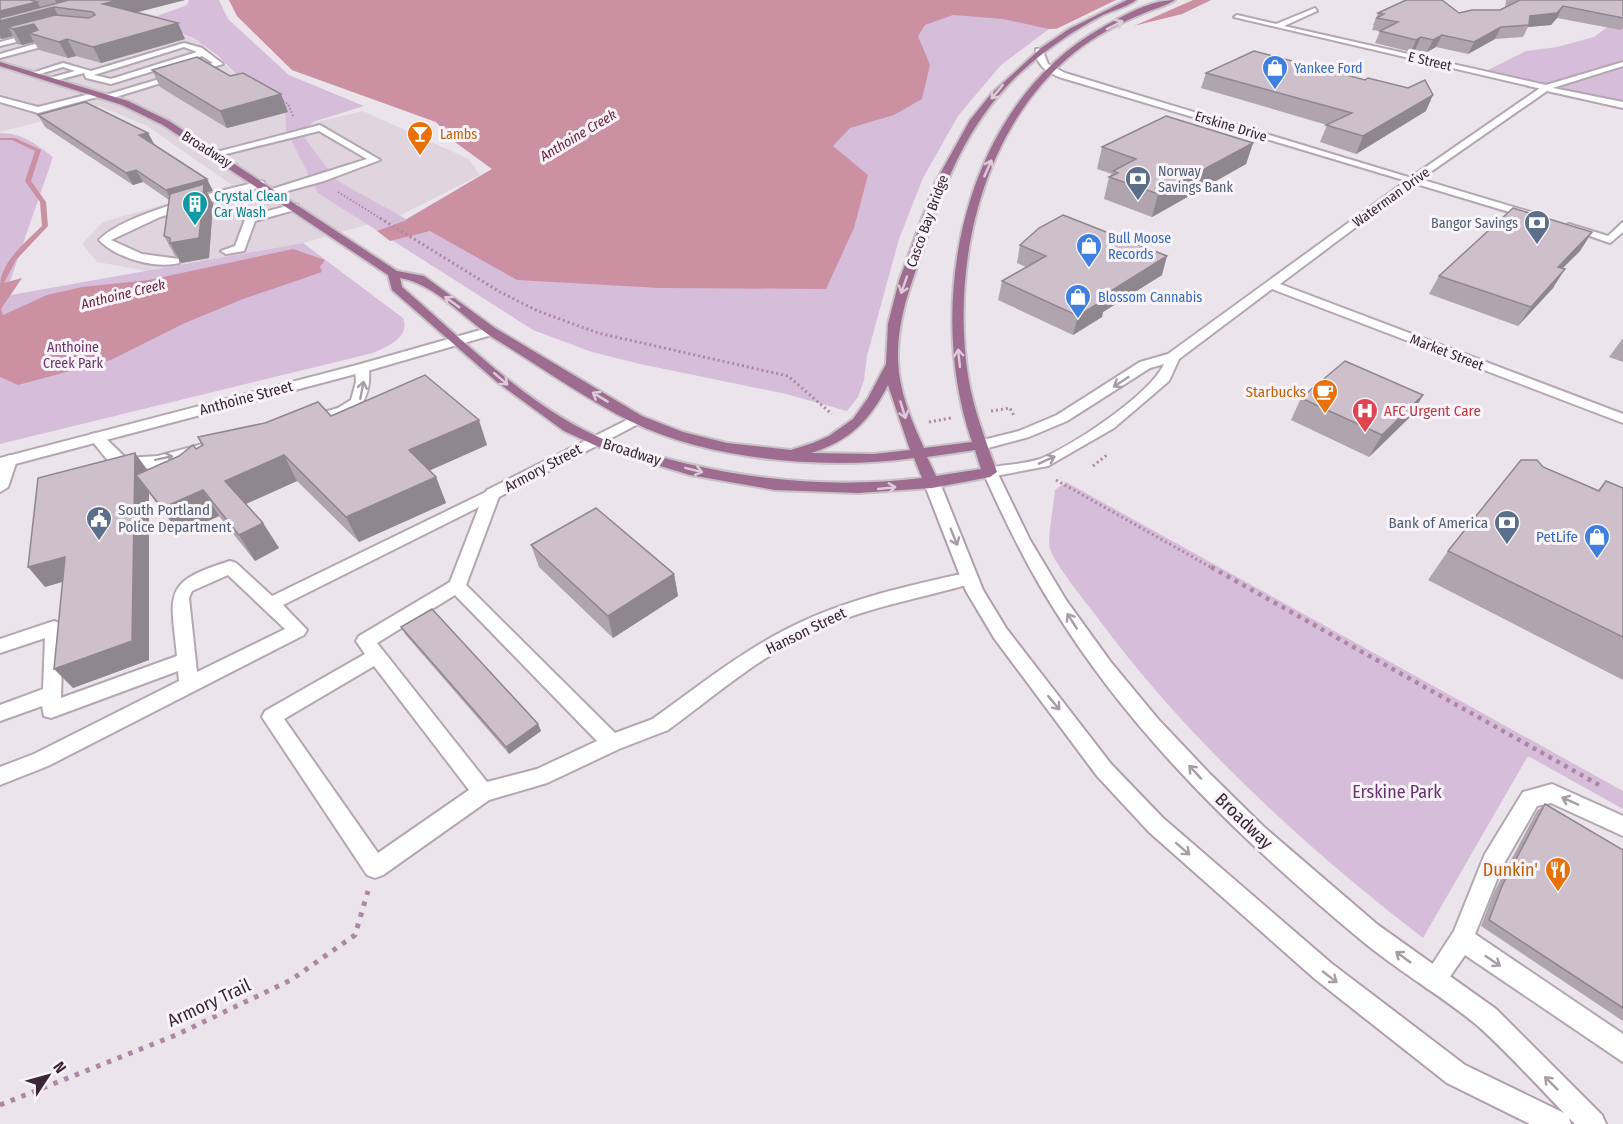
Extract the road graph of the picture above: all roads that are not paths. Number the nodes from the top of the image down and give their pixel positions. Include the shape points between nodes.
1 (1133, 0) edge
2 (1172, 0) edge
3 (1315, 10) dead end
4 (1237, 17) dead end
5 (1276, 26) junction
6 (14, 30) edge
7 (43, 33) edge
8 (33, 35) junction
9 (0, 44) edge
10 (1039, 51) junction
11 (203, 53) junction
12 (0, 56) edge
13 (0, 64) edge
14 (219, 64) junction
15 (1623, 64) edge
16 (228, 70) dead end
17 (1050, 71) junction
18 (87, 72) junction
19 (33, 74) junction
20 (99, 78) junction
21 (53, 80) junction
22 (74, 86) junction
23 (1546, 88) junction
24 (98, 94) junction
25 (109, 97) junction
26 (0, 99) edge
27 (1623, 105) edge
28 (214, 154) junction
29 (1413, 180) junction
30 (261, 184) junction
31 (273, 192) junction
32 (294, 207) junction
33 (1543, 220) edge
34 (1554, 223) edge
35 (1623, 225) edge
36 (226, 247) dead end
37 (175, 256) edge
38 (394, 274) junction
39 (1272, 285) junction
40 (491, 331) junction
41 (457, 341) junction
42 (1173, 357) junction
43 (892, 364) junction
44 (363, 368) junction
45 (637, 419) junction
46 (1623, 419) edge
47 (299, 423) edge
48 (96, 437) junction
49 (594, 441) junction
50 (219, 444) edge
51 (980, 445) junction
52 (920, 454) junction
53 (783, 455) junction
54 (5, 462) edge
55 (990, 472) junction
56 (932, 483) junction
57 (0, 487) edge
58 (492, 495) junction
59 (970, 578) junction
60 (458, 586) junction
61 (270, 604) junction
62 (0, 646) edge
63 (377, 656) junction
64 (187, 660) junction
65 (189, 685) junction
66 (52, 694) junction
67 (0, 713) edge
68 (612, 743) junction
69 (0, 776) edge
70 (483, 792) junction
71 (1623, 826) edge
72 (1461, 939) junction
73 (1434, 980) junction
74 (1623, 1049) edge
75 (1558, 1124) edge
76 (1593, 1124) edge

1 - 10 main road, Casco Bay Bridge via 1076,26
17 -> 2 main road via 1102,31
3 - 5 street
4 - 5 street, E Street
5 - 23 street, E Street
6 - 8 street
7 - 8 street
8 - 9 street
8 - 12 street via 54,41
10 - 17 street via 1040,62
10 -> 43 main road, Casco Bay Bridge via 989,102 939,184 903,286
11 - 14 street
11 - 18 street via 184,45
11 - 20 street via 111,82
13 - 19 main road, Broadway
14 - 16 street
14 - 25 street
15 - 23 street, Waterman Drive
17 - 29 street, Erskine Drive
51 -> 17 main road via 961,378 956,337 964,248 980,188 997,148
18 - 19 street via 63,65
18 - 20 street
18 - 21 street
19 - 21 main road, Broadway
20 - 22 street
21 - 22 main road, Broadway
22 - 24 main road, Broadway
23 - 27 street, E Street
23 - 29 street, Waterman Drive
24 - 25 main road, Broadway
24 - 26 street via 38,110
25 - 28 main road, Broadway via 165,123
28 - 30 main road, Broadway
28 - 31 street via 320,128 375,160
29 - 33 street, Erskine Drive
29 - 39 street, Waterman Drive
30 - 31 main road, Broadway
30 - 37 street via 140,221 114,231 104,240 150,257
31 - 32 main road, Broadway
32 - 36 street via 250,219 242,240
32 - 38 main road, Broadway
34 - 35 street via 1610,240
40 -> 38 main road, Broadway via 420,278
38 - 41 main road, Broadway via 396,288
39 - 42 street, Waterman Drive
39 - 46 street, Market Street
40 - 41 street, Anthoine Street
45 -> 40 main road, Broadway
41 - 44 street, Anthoine Street
41 -> 49 main road, Broadway via 520,395 570,430
42 -> 51 street, Waterman Drive via 1145,365 1062,418 1024,434
55 -> 42 street, Waterman Drive via 1043,463 1109,425 1164,378
43 -> 52 main road, Casco Bay Bridge via 901,406
43 - 53 main road via 858,425 822,445
47 -> 44 street via 344,412 360,401
44 - 48 street, Anthoine Street
45 - 49 street, Armory Street
45 - 53 main road, Broadway via 727,448
48 -> 50 street via 116,459 141,463
48 - 54 street, Anthoine Street
49 -> 56 main road, Broadway via 743,483 860,490
49 - 58 street, Armory Street
51 - 52 main road, Waterman Drive
51 - 55 main road, Broadway
52 - 53 main road, Broadway via 865,460
52 - 56 main road
54 - 57 street
55 - 56 main road, Waterman Drive
73 -> 55 street, Broadway via 1371,934 1268,845 1164,738 1088,646 1036,567
56 -> 59 street
58 - 60 street
58 - 61 street, Armory Street
59 - 68 street, Hanson Street via 858,606 819,622 768,648 661,724
59 -> 75 street via 1000,633 1029,673 1104,770 1156,825 1323,971 1456,1074
60 - 63 street via 365,641
60 - 68 street
61 - 64 street via 230,567 186,587 180,597
61 - 65 street via 298,630
62 - 66 street via 54,628
63 - 70 street
63 - 70 street via 272,717 375,868
64 - 65 street
64 - 66 street via 51,710
65 - 69 street via 41,760
66 - 67 street
68 - 70 street, Hanson Street via 540,777
71 -> 72 street via 1552,793 1530,799 1493,861
72 - 73 street
72 -> 74 street
76 -> 73 street, Broadway via 1487,1019

